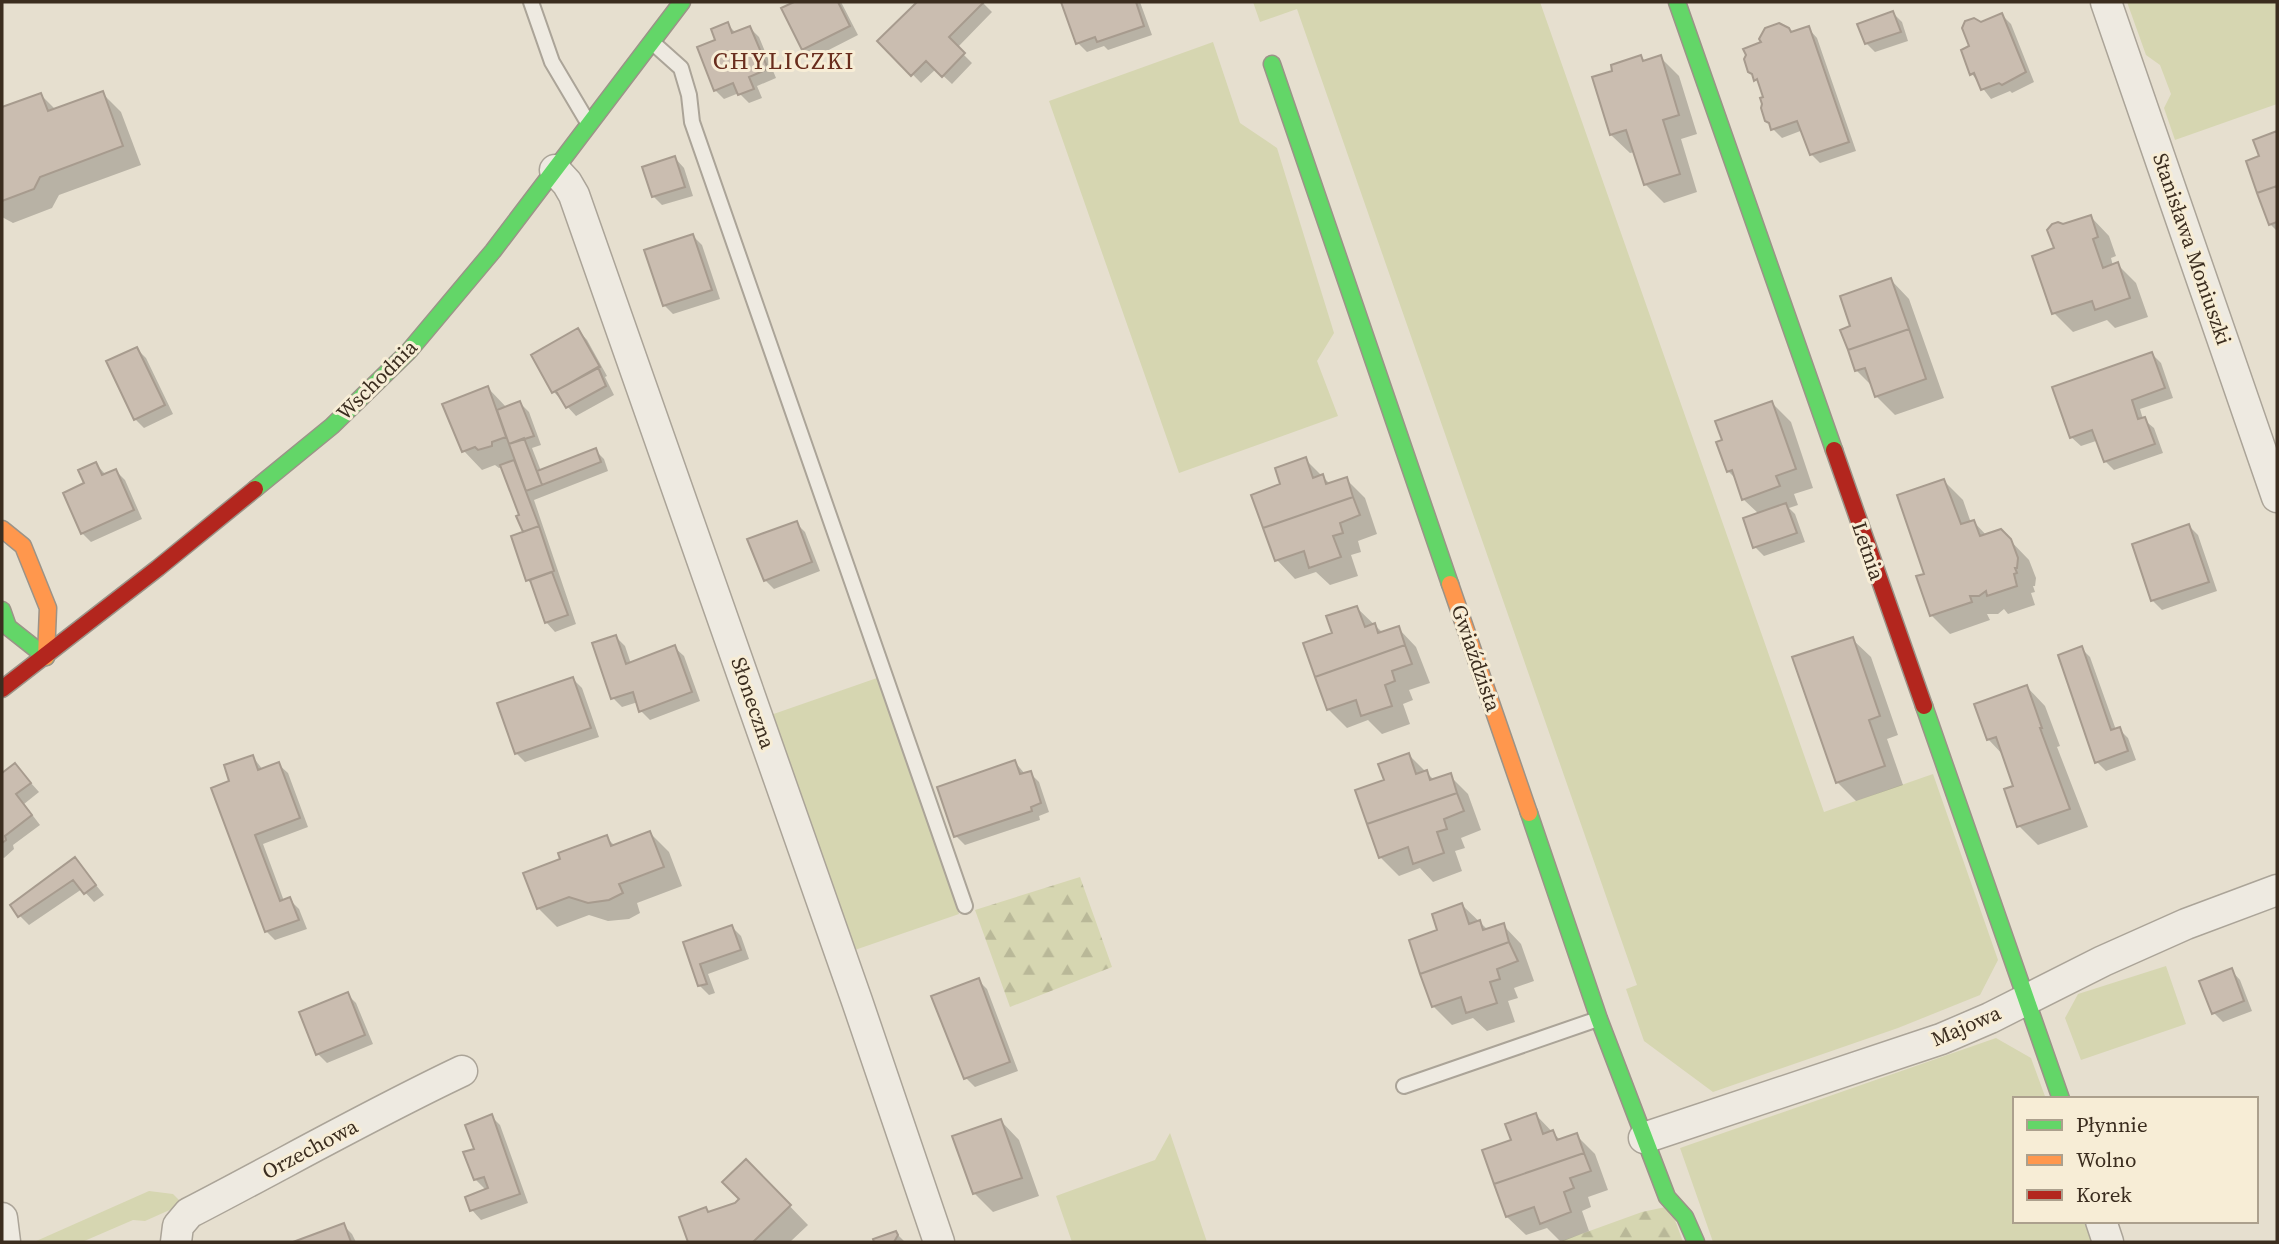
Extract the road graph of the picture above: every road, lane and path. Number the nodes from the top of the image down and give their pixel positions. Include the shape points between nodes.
1 (531, 2) edge
2 (682, 2) edge
3 (1677, 2) edge
4 (2106, 2) edge
5 (652, 42) junction
6 (1272, 64) dead end
7 (589, 125) junction
8 (555, 170) junction
9 (2277, 497) edge
10 (2, 529) edge
11 (2, 610) edge
12 (46, 657) junction
13 (2, 689) edge
14 (2277, 890) edge
15 (965, 906) dead end
16 (2026, 999) junction
17 (1599, 1018) junction
18 (462, 1071) dead end
19 (1404, 1086) dead end
20 (2060, 1097) edge
21 (1644, 1138) junction
22 (2, 1218) edge
23 (2102, 1223) edge
24 (5, 1242) edge
25 (176, 1242) edge
26 (939, 1242) edge
27 (1696, 1242) edge
28 (2108, 1242) edge

1 - 7 lane via 552,62
2 - 5 street, Wschodnia
3 - 16 street, Letnia
4 - 9 street, Stanisława Moniuszki
5 - 7 street, Wschodnia
5 - 15 lane via 681,68 692,122
6 - 17 street, Gwiaździsta
7 - 8 street, Wschodnia
8 - 12 street, Wschodnia via 409,351 332,426
8 - 26 street, Słoneczna via 574,195
10 - 12 street via 23,546 48,608
11 - 12 street via 8,627
12 - 13 street, Wschodnia
14 - 16 street, Majowa via 2186,924
16 - 20 street, Letnia
16 - 21 street, Majowa via 1941,1039
17 - 19 lane
17 - 21 street, Gwiaździsta
18 - 25 street, Orzechowa via 189,1213 178,1226
21 - 27 street, Gwiaździsta via 1667,1197 1681,1209
22 - 24 street
23 - 28 street

